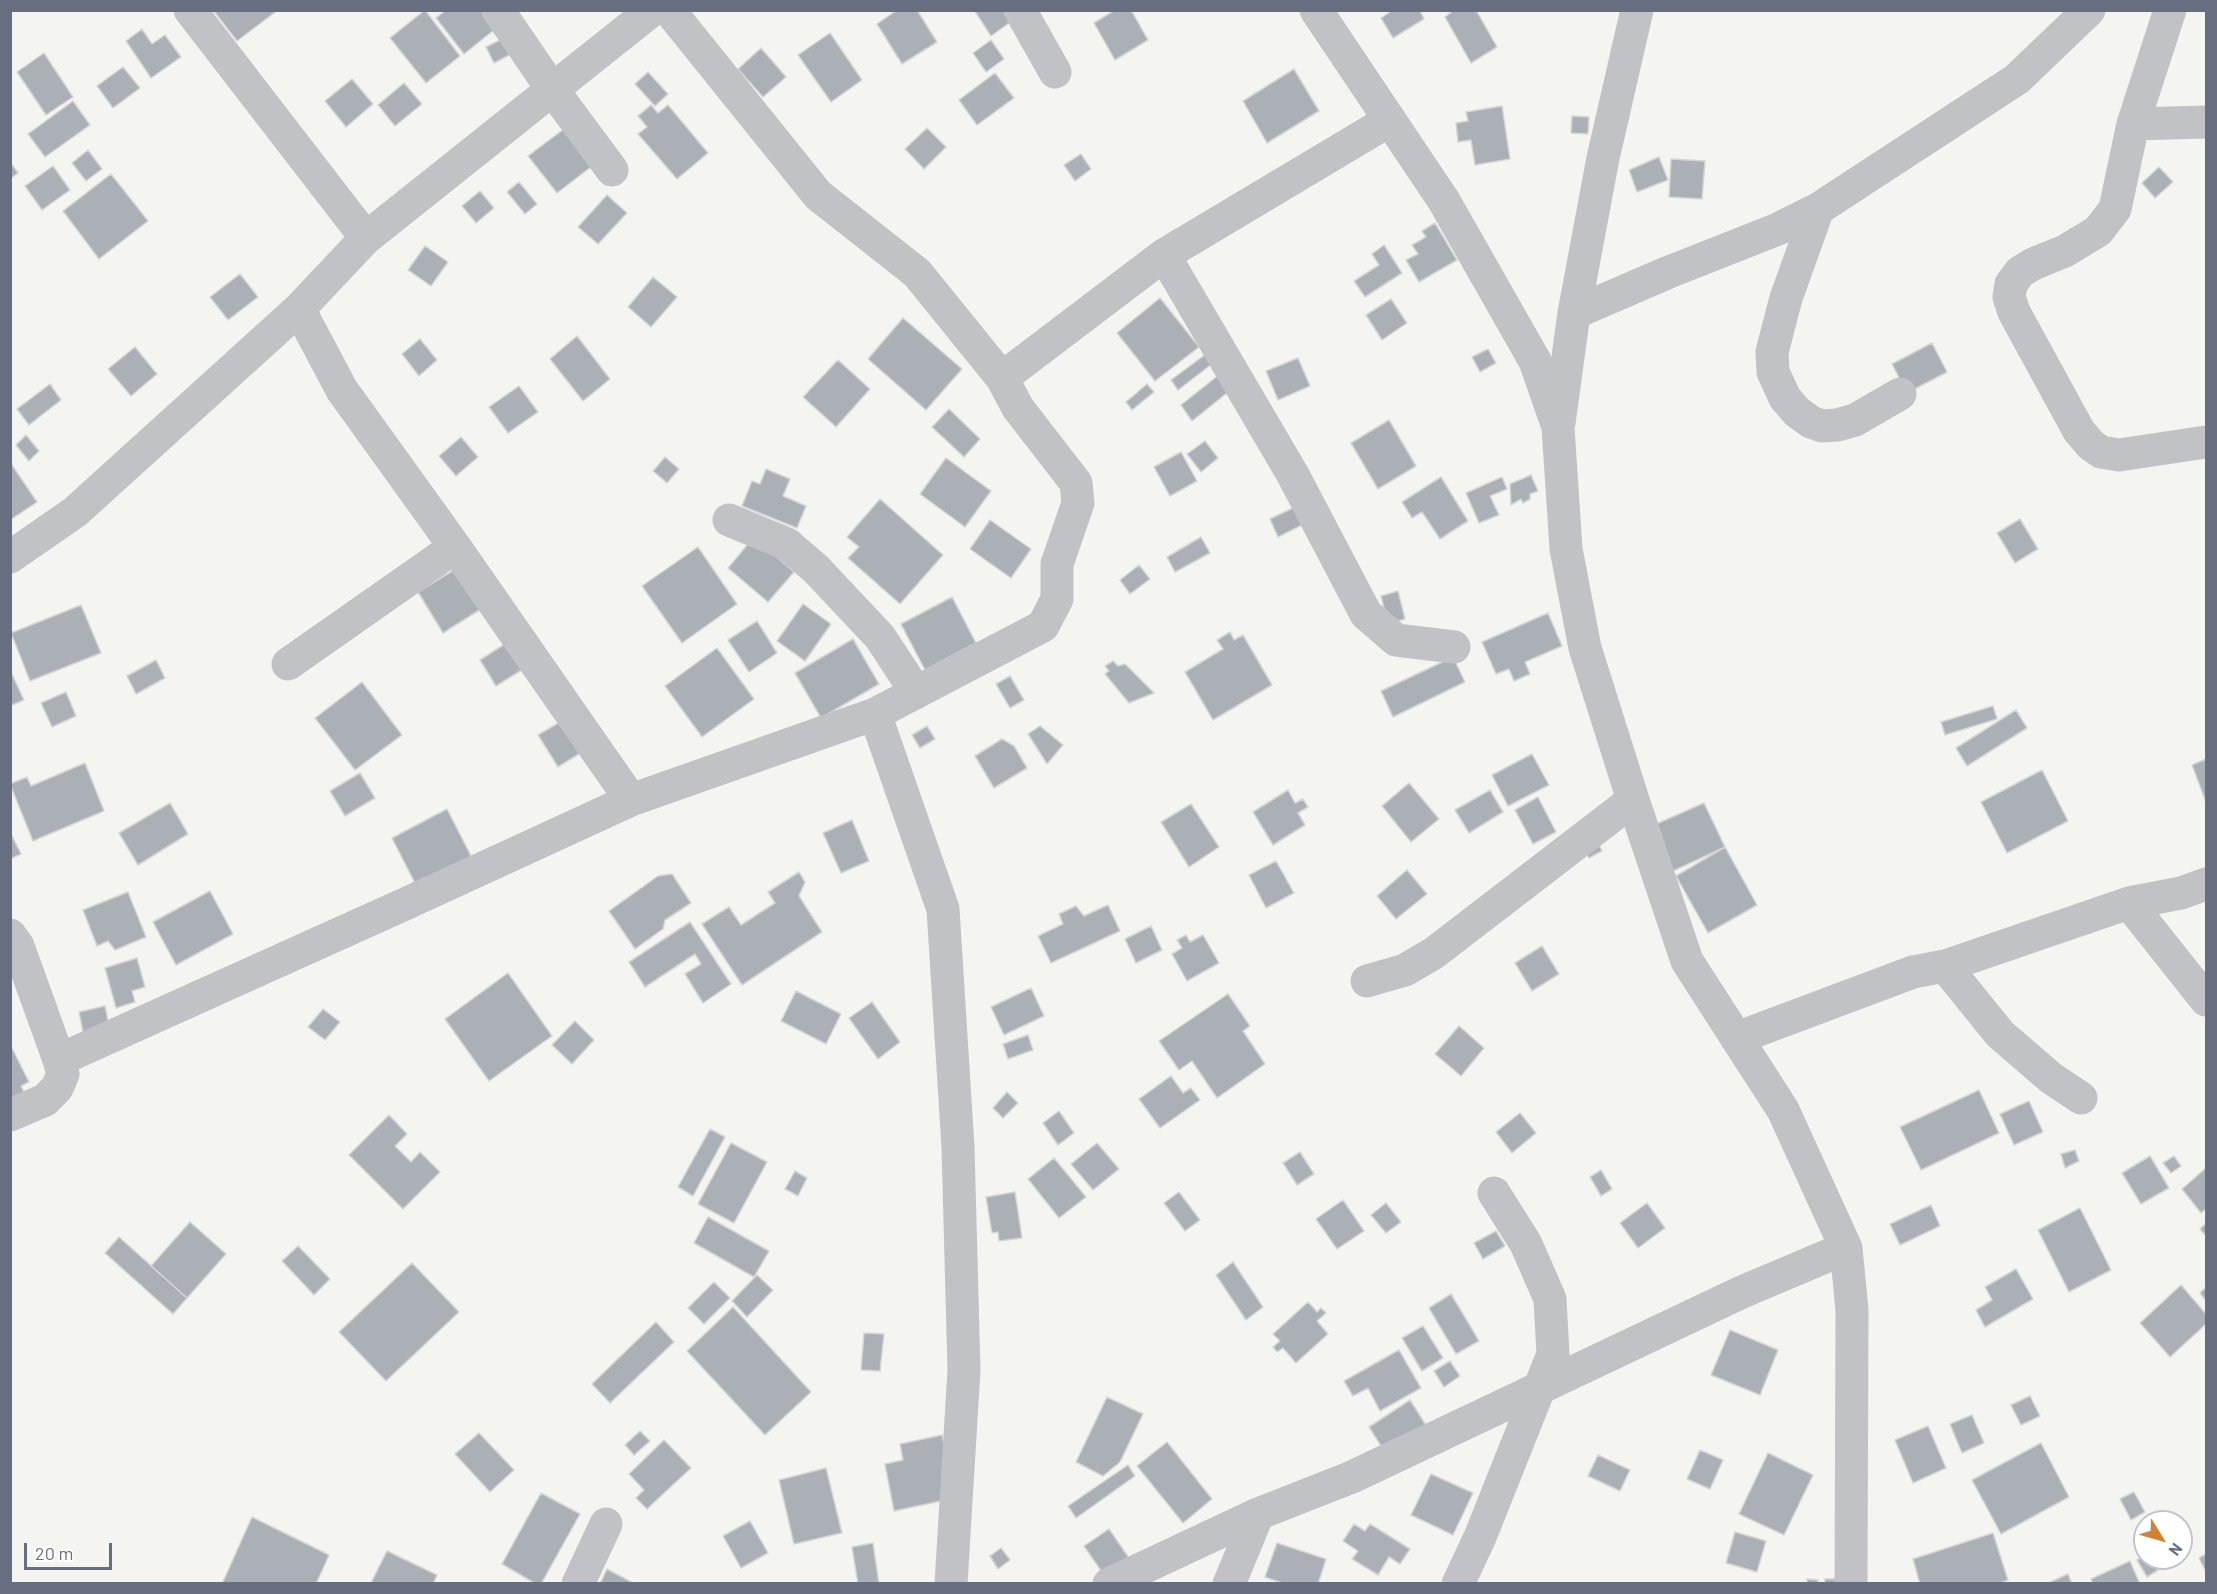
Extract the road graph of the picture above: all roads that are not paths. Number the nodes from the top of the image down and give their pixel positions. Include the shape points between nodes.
1 (190, 10) edge
2 (498, 10) edge
3 (652, 10) edge
4 (669, 10) edge
5 (1020, 10) edge
6 (1316, 10) edge
7 (1637, 10) edge
8 (2089, 10) edge
9 (2170, 10) edge
10 (1056, 72) dead end
11 (552, 89) junction
12 (1390, 120) junction
13 (2206, 122) edge
14 (2133, 123) junction
15 (612, 170) dead end
16 (1818, 209) junction
17 (366, 238) junction
18 (1164, 255) junction
19 (299, 309) junction
20 (1574, 313) junction
21 (1002, 378) junction
22 (1900, 394) dead end
23 (1558, 427) junction
24 (2206, 442) edge
25 (729, 520) dead end
26 (455, 546) junction
27 (10, 557) edge
28 (1454, 647) dead end
29 (288, 664) dead end
30 (916, 692) junction
31 (875, 714) junction
32 (631, 800) junction
33 (1633, 800) junction
34 (2206, 884) edge
35 (2129, 903) junction
36 (10, 935) edge
37 (1945, 966) junction
38 (1367, 981) dead end
39 (2206, 1000) edge
40 (1737, 1038) junction
41 (58, 1060) junction
42 (2081, 1098) dead end
43 (10, 1115) edge
44 (1494, 1193) dead end
45 (1846, 1248) junction
46 (1540, 1387) junction
47 (1258, 1514) junction
48 (606, 1524) dead end
49 (578, 1584) edge
50 (951, 1584) edge
51 (1109, 1584) edge
52 (1229, 1584) edge
53 (1458, 1584) edge
54 (1851, 1584) edge

1 - 17 street
2 - 11 street
3 - 11 street
4 - 21 street via 818,195 917,273
5 - 10 street
6 - 12 street
7 - 20 street via 1603,158
8 - 16 street via 2017,79
9 - 14 street
11 - 15 street
11 - 17 street
12 - 18 street
12 - 23 street via 1444,201 1513,320 1535,361
13 - 14 street
14 - 24 street via 2115,209 2098,231 2020,272 2011,284 2009,297 2079,431 2091,445 2119,456
16 - 20 street via 1778,230
16 - 22 street via 1785,298 1772,352 1773,372 1785,398 1797,412 1822,426 1855,420
17 - 19 street
18 - 21 street
18 - 28 street via 1293,475 1366,614 1396,640
19 - 26 street via 342,390
19 - 27 street via 75,512
20 - 23 street
21 - 30 street via 1018,408 1076,483 1078,503 1057,564 1057,599 1043,626
23 - 33 street via 1566,549 1583,637
25 - 30 street via 786,543 816,569 880,638
26 - 29 street
26 - 32 street
30 - 31 street
31 - 32 street
31 - 50 street via 943,909 957,1147 964,1370
32 - 41 street
33 - 38 street via 1434,953 1405,970
33 - 40 street via 1688,961
34 - 35 street
35 - 37 street
35 - 39 street
36 - 41 street via 18,946
37 - 40 street via 1913,972
37 - 42 street via 2000,1034 2050,1078
40 - 45 street via 1783,1110
41 - 43 street via 63,1074 57,1088 45,1100
44 - 46 street via 1526,1244 1550,1299 1553,1354
45 - 46 street
45 - 54 street via 1852,1310
46 - 47 street via 1352,1477
46 - 53 street
47 - 51 street
47 - 52 street
48 - 49 street

